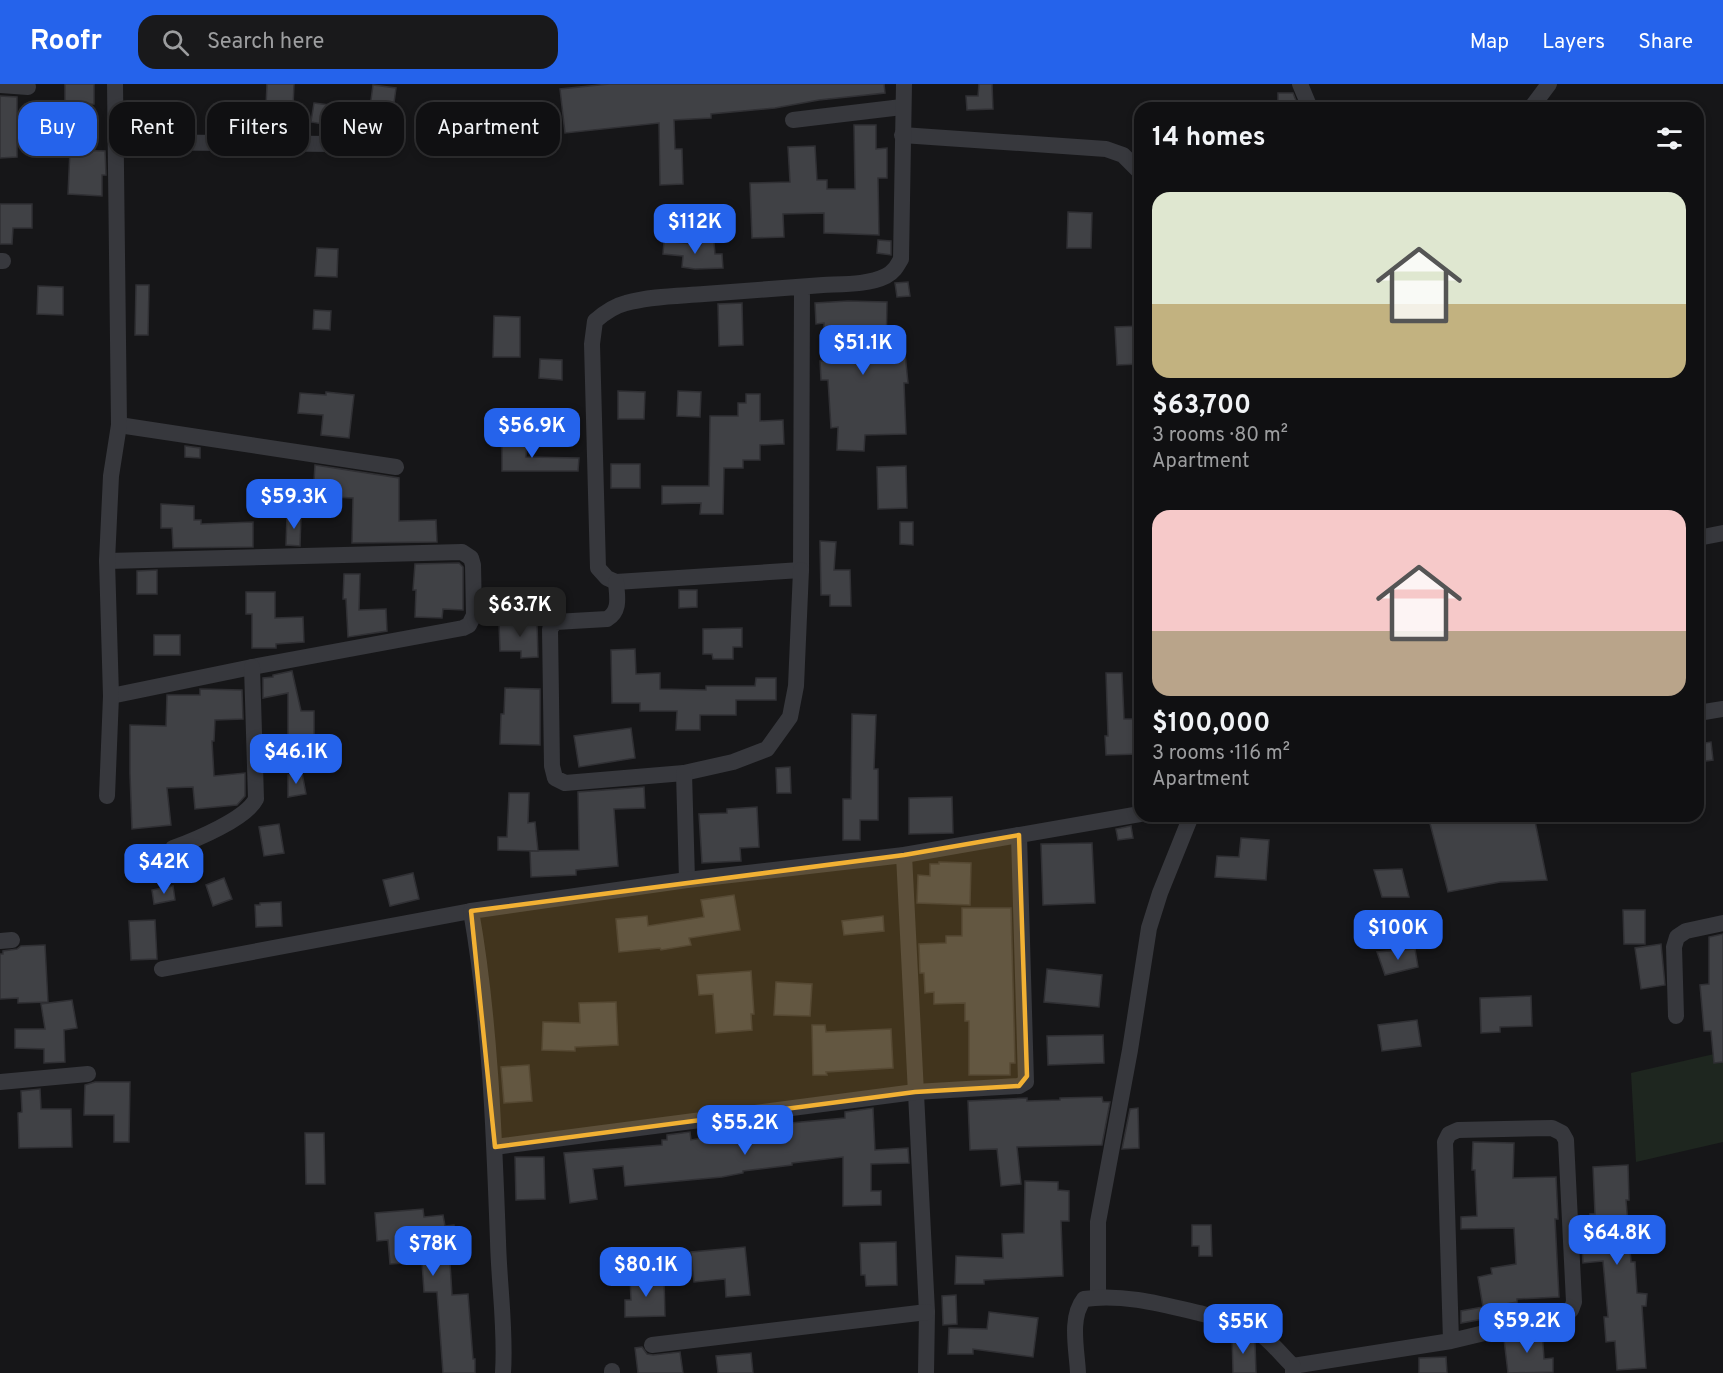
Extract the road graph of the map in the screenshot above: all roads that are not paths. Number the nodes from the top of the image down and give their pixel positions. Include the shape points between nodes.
1 (115, 84) edge
2 (904, 84) edge
3 (1300, 84) edge
4 (1549, 84) edge
5 (0, 85) edge
6 (28, 87) dead end
7 (115, 102) edge
8 (1308, 102) edge
9 (1536, 102) edge
10 (902, 107) junction
11 (793, 120) dead end
12 (902, 135) junction
13 (195, 143) edge
14 (321, 144) edge
15 (116, 156) edge
16 (1134, 166) edge
17 (802, 287) junction
18 (119, 425) junction
19 (396, 467) dead end
20 (1723, 533) edge
21 (1704, 537) edge
22 (107, 561) junction
23 (801, 570) junction
24 (616, 582) junction
25 (252, 667) junction
26 (111, 696) junction
27 (1723, 709) edge
28 (1704, 712) edge
29 (684, 773) junction
30 (107, 796) dead end
31 (1134, 815) edge
32 (1189, 822) edge
33 (1019, 835) junction
34 (174, 848) dead end
35 (904, 855) junction
36 (687, 880) junction
37 (471, 911) junction
38 (1723, 923) edge
39 (162, 969) dead end
40 (1676, 1017) dead end
41 (88, 1074) dead end
42 (0, 1082) edge
43 (915, 1092) junction
44 (495, 1147) junction
45 (1098, 1297) junction
46 (927, 1312) junction
47 (1451, 1341) junction
48 (652, 1345) dead end
49 (1293, 1370) edge
50 (502, 1373) edge
51 (926, 1373) edge
52 (1078, 1373) edge

1 - 7 street
2 - 10 street
3 - 8 street
4 - 9 street
5 - 6 street
10 - 11 street
10 - 12 street
12 - 16 street via 1106,149 1123,155
12 - 17 street via 901,260 896,269 878,279
13 - 14 street
15 - 18 street
17 - 23 street
17 - 24 street via 645,299 605,312 595,321 592,344 598,568
18 - 19 street
18 - 22 street via 111,476
20 - 21 street
22 - 25 street via 462,552 471,558 474,615 463,628
22 - 26 street
23 - 24 street
23 - 29 street via 796,686 790,717 767,749 733,762
24 - 29 street via 617,610 612,616 555,622 550,629 555,778 565,783
25 - 26 street
25 - 34 street via 256,799 252,807 224,825
26 - 30 street
27 - 28 street
29 - 36 street
31 - 33 street
32 - 45 street via 1149,928 1098,1222
33 - 35 street
33 - 43 street via 1026,1082 1019,1086
35 - 36 street
35 - 43 street
36 - 37 street
37 - 39 street
37 - 44 street via 483,995
38 - 40 street via 1686,931 1677,937
41 - 42 street
43 - 44 street
43 - 46 street
44 - 50 street
45 - 49 street via 1146,1302 1233,1321 1257,1331
45 - 52 street via 1084,1299 1077,1308
46 - 48 street
46 - 51 street
47 - 47 street via 1571,1310 1574,1302 1566,1140 1562,1132 1552,1128 1458,1130 1449,1134 1445,1142
47 - 49 street

